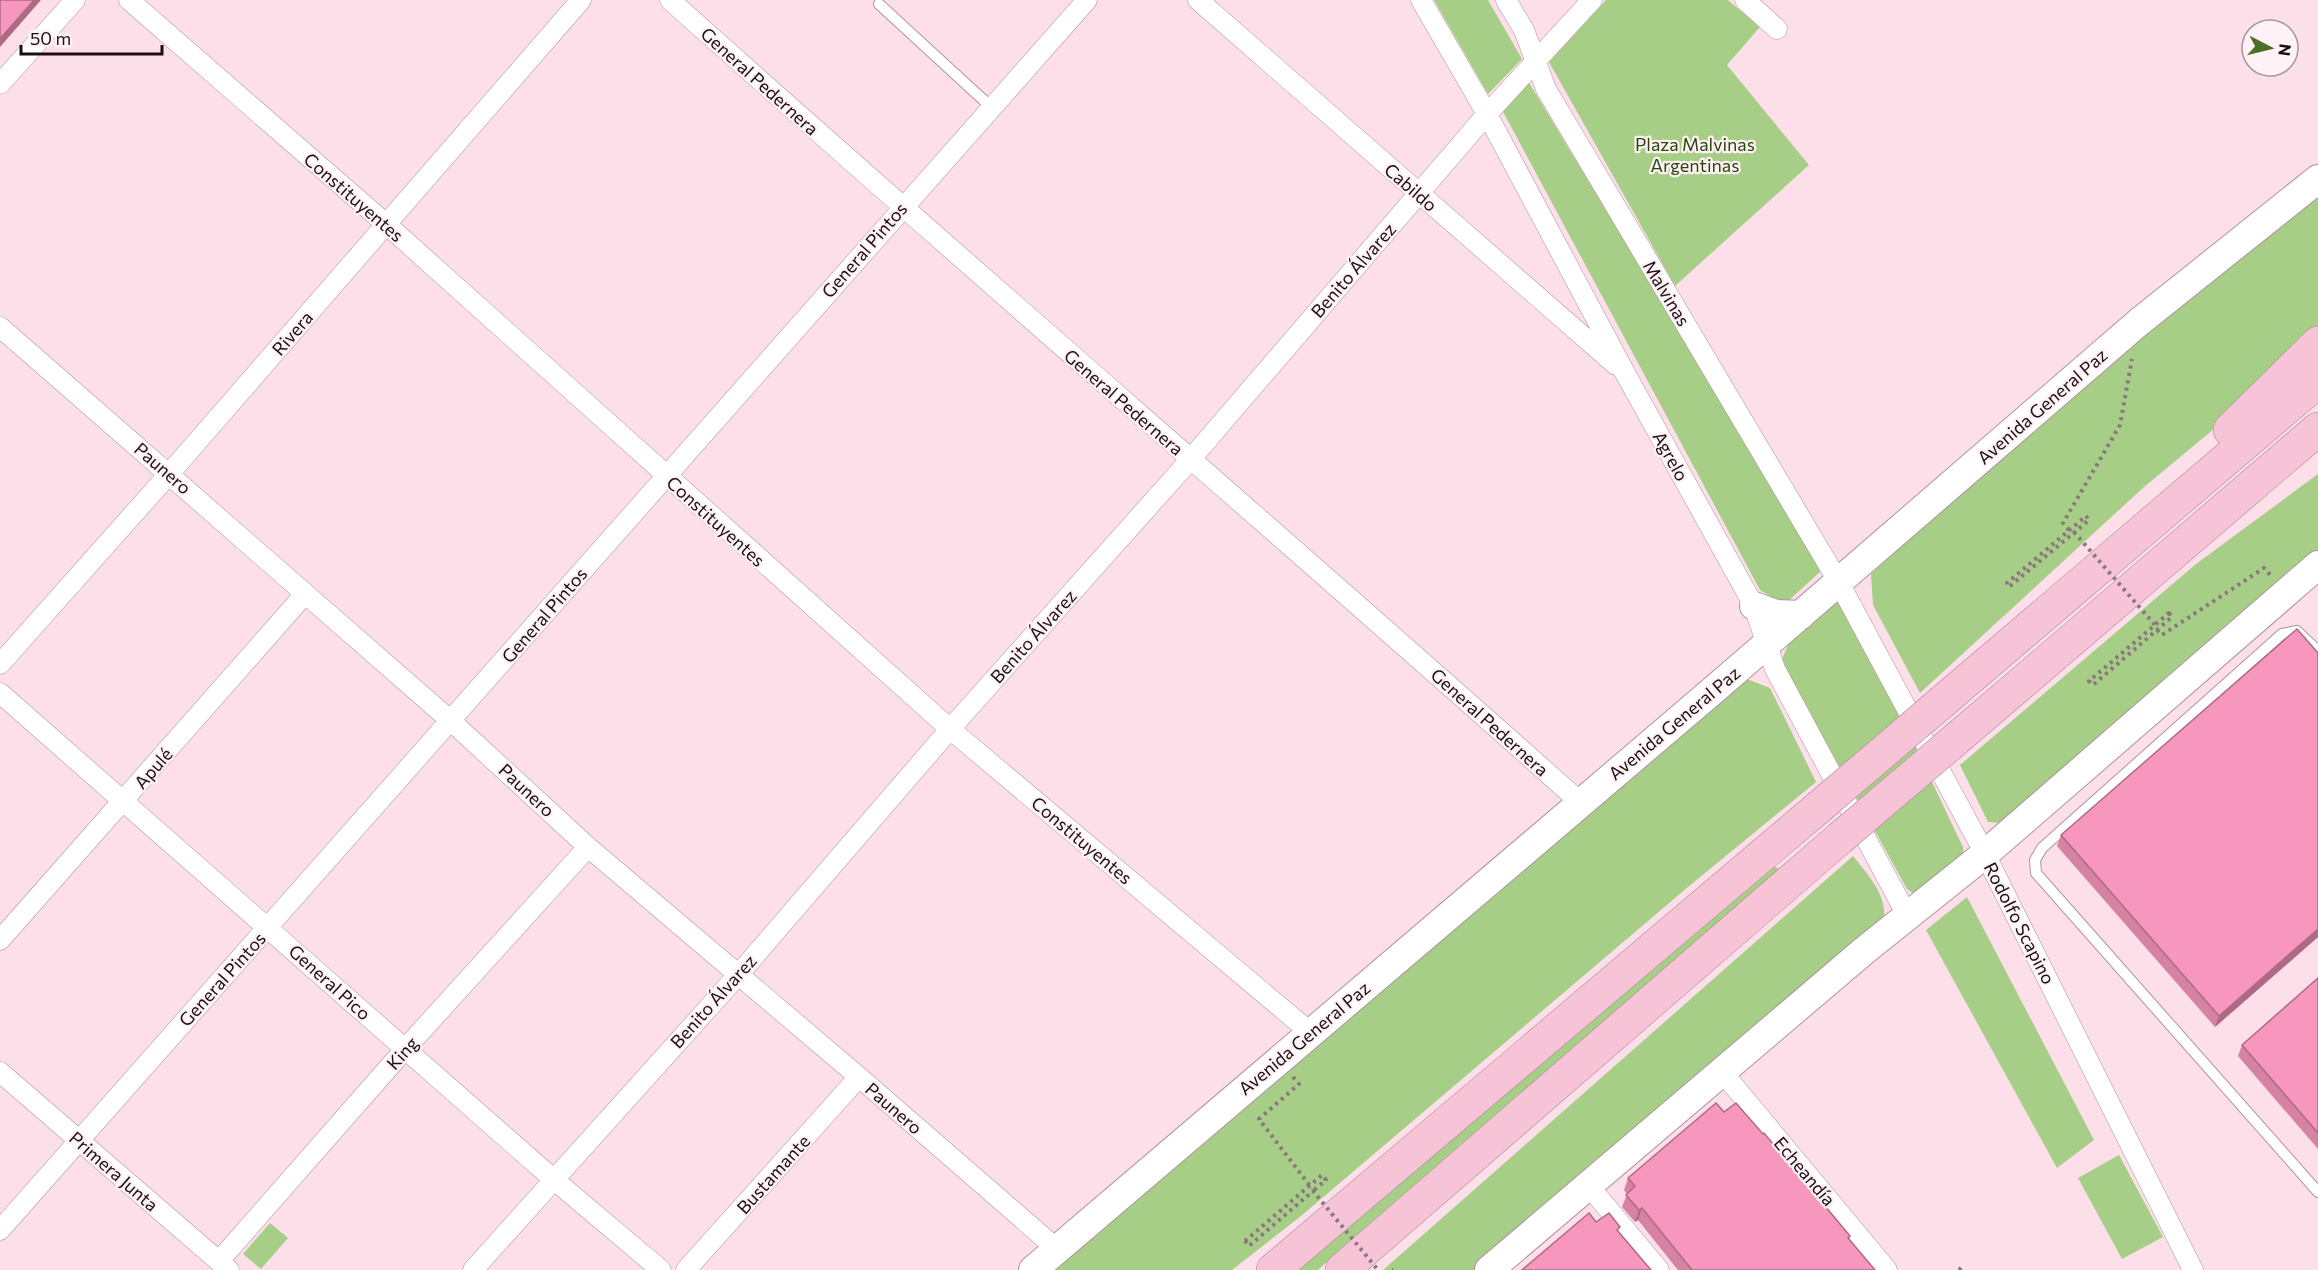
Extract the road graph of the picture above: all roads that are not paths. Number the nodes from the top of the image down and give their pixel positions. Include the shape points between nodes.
1 (75, 0) edge
2 (129, 0) edge
3 (581, 0) edge
4 (670, 0) edge
5 (1087, 0) edge
6 (1198, 0) edge
7 (1421, 0) edge
8 (1506, 0) edge
9 (1592, 0) edge
10 (1745, 0) edge
11 (879, 4) dead end
12 (1777, 29) dead end
13 (1534, 62) junction
14 (0, 84) edge
15 (991, 107) junction
16 (1487, 114) junction
17 (2318, 179) edge
18 (1419, 194) junction
19 (901, 208) junction
20 (386, 224) junction
21 (0, 327) edge
22 (2318, 343) edge
23 (1625, 373) junction
24 (2318, 381) edge
25 (2318, 429) edge
26 (2318, 457) edge
27 (1190, 460) junction
28 (170, 474) junction
29 (665, 476) junction
30 (2176, 551) junction
31 (2315, 572) edge
32 (1838, 581) junction
33 (305, 594) junction
34 (2069, 594) junction
35 (1755, 606) junction
36 (1800, 615) junction
37 (1767, 643) junction
38 (2318, 651) edge
39 (0, 664) edge
40 (0, 693) edge
41 (451, 721) junction
42 (950, 729) junction
43 (124, 801) junction
44 (1580, 802) junction
45 (588, 847) junction
46 (1985, 854) junction
47 (1908, 917) junction
48 (268, 927) junction
49 (0, 940) edge
50 (738, 975) junction
51 (1311, 1033) junction
52 (405, 1049) junction
53 (0, 1072) edge
54 (1723, 1073) junction
55 (859, 1077) junction
56 (78, 1140) junction
57 (552, 1178) junction
58 (1588, 1185) junction
59 (2318, 1192) edge
60 (0, 1230) edge
61 (1057, 1250) junction
62 (1277, 1264) edge
63 (224, 1266) edge
64 (473, 1270) edge
65 (661, 1270) edge
66 (686, 1270) edge
67 (1033, 1270) edge
68 (1342, 1270) edge
69 (1489, 1270) edge
70 (1659, 1270) edge
71 (1887, 1270) edge
72 (2193, 1270) edge

1 - 14 street
2 - 20 street, Constituyentes
3 - 20 street, Rivera
4 - 19 street, General Pedernera
5 - 15 street, General Pintos
6 - 18 street, Cabildo
7 - 16 street, Agrelo
8 - 13 street, Malvinas via 1524,30
9 - 13 street, Benito Álvarez
10 - 12 street
11 - 15 lane
13 - 16 street, Benito Álvarez
13 - 32 street, Malvinas via 1546,89
15 - 19 street, General Pintos
16 - 18 street, Benito Álvarez
16 - 23 street, Agrelo
17 - 32 street, Avenida General Paz via 2139,322
18 - 23 street, Cabildo
18 - 27 street, Benito Álvarez
19 - 27 street, General Pedernera
19 - 29 street, General Pintos
20 - 28 street, Rivera
20 - 29 street, Constituyentes
21 - 28 street, Paunero
22 - 34 highway
23 - 35 street, Agrelo
24 - 34 highway
25 - 30 highway
26 - 30 highway
27 - 42 street, Benito Álvarez
27 - 44 street, General Pedernera
28 - 33 street, Paunero
28 - 39 street, Rivera
29 - 41 street, General Pintos
29 - 42 street, Constituyentes
30 - 68 highway, bridge
31 - 46 street
32 - 36 street, Avenida General Paz
32 - 46 street, Rodolfo Scapino
33 - 41 street, Paunero
33 - 43 street, Apulé
34 - 62 highway, bridge
35 - 36 street via 1776,614
35 - 37 street, Agrelo
36 - 37 street, Avenida General Paz
37 - 44 street, Avenida General Paz
37 - 47 street, Agrelo via 1775,669
38 - 59 lane via 2297,631 2282,634 2042,848 2035,860 2036,873
40 - 43 street, General Pico
41 - 45 street, Paunero
41 - 48 street, General Pintos
42 - 50 street, Benito Álvarez
42 - 51 street, Constituyentes
43 - 48 street, General Pico
43 - 49 street, Apulé
44 - 51 street, Avenida General Paz
45 - 50 street, Paunero
45 - 52 street, King
46 - 47 street
46 - 72 street, Rodolfo Scapino
47 - 54 street
48 - 52 street, General Pico
48 - 56 street, General Pintos
50 - 55 street, Paunero
50 - 57 street, Benito Álvarez
51 - 61 street, Avenida General Paz
52 - 57 street, General Pico
52 - 63 street, King
53 - 56 street, Primera Junta
54 - 58 street
54 - 71 street, Echeandía
55 - 61 street, Paunero
55 - 66 street, Bustamante
56 - 60 street, General Pintos
56 - 63 street, Primera Junta
57 - 64 street, Benito Álvarez
57 - 65 street, General Pico
58 - 69 street
58 - 70 street
61 - 67 street, Avenida General Paz

